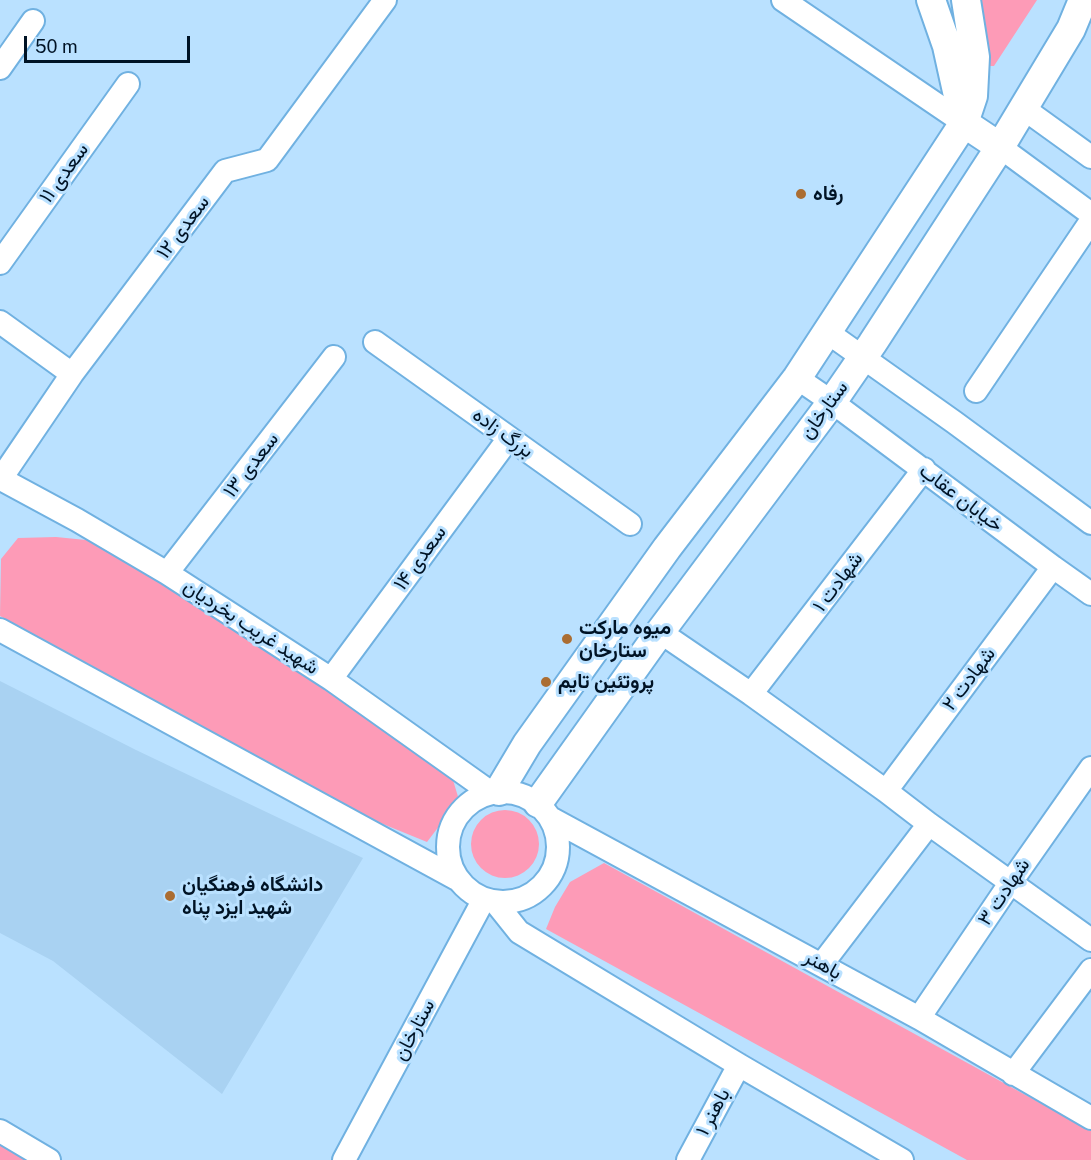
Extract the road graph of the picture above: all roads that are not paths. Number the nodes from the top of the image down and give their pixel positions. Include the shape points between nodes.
1 (385, 0) edge
2 (783, 0) edge
3 (931, 0) edge
4 (966, 0) edge
5 (1083, 0) edge
6 (1091, 3) edge
7 (33, 21) dead end
8 (1071, 29) junction
9 (0, 68) edge
10 (128, 84) dead end
11 (1023, 108) junction
12 (964, 123) junction
13 (1000, 147) junction
14 (1091, 157) edge
15 (1091, 214) edge
16 (1091, 221) edge
17 (0, 262) edge
18 (0, 322) edge
19 (828, 332) junction
20 (375, 342) dead end
21 (334, 357) dead end
22 (862, 357) junction
23 (72, 374) junction
24 (797, 378) junction
25 (976, 391) dead end
26 (832, 402) junction
27 (509, 438) junction
28 (924, 469) junction
29 (0, 479) edge
30 (1091, 523) edge
31 (630, 524) dead end
32 (1053, 567) junction
33 (167, 573) junction
34 (1091, 594) edge
35 (0, 630) edge
36 (660, 632) junction
37 (331, 679) junction
38 (751, 694) junction
39 (1091, 768) edge
40 (886, 791) junction
41 (495, 792) junction
42 (545, 811) junction
43 (929, 824) junction
44 (457, 879) junction
45 (1011, 882) junction
46 (489, 901) junction
47 (1091, 940) edge
48 (822, 964) junction
49 (1091, 970) edge
50 (919, 1018) junction
51 (739, 1065) junction
52 (1013, 1074) junction
53 (1091, 1118) edge
54 (0, 1131) edge
55 (50, 1160) edge
56 (344, 1160) edge
57 (687, 1160) edge
58 (902, 1160) edge

1 - 23 street, سعدی ۱۲ via 267,160 225,171
2 - 12 street
3 - 12 main road via 947,46
4 - 12 main road, ستارخان via 975,57 973,96
5 - 8 main road, ستارخان
6 - 8 main road
7 - 9 street
8 - 11 main road, ستارخان
10 - 17 street, سعدی ۱۱
11 - 13 main road, ستارخان
11 - 14 street
12 - 13 main road
12 - 19 main road, ستارخان
13 - 15 street
13 - 22 main road, ستارخان
16 - 25 street
18 - 23 street
19 - 22 street
19 - 24 main road, ستارخان
20 - 27 street, بزرگ زاده
21 - 33 street, سعدی ۱۳
22 - 26 main road, ستارخان
22 - 30 street
23 - 29 street, سعدی ۱۲
24 - 26 street, خیابان عقاب
24 - 41 main road, ستارخان via 667,548
26 - 28 street, خیابان عقاب
26 - 36 main road, ستارخان
27 - 31 street, بزرگ زاده
27 - 37 street, سعدی ۱۴
28 - 32 street, خیابان عقاب
28 - 38 street, شهادت ۱
29 - 33 street, شهید غریب بخردیان
32 - 34 street, خیابان عقاب
32 - 40 street, شهادت ۲
33 - 37 street, شهید غریب بخردیان
35 - 44 street
36 - 38 street
36 - 42 main road, ستارخان
37 - 41 street, شهید غریب بخردیان
38 - 40 street
39 - 45 street, شهادت ۳
40 - 43 street
41 - 42 street via 512,791 526,796
41 - 44 street via 471,801 456,817 448,837 449,859
42 - 46 street via 558,836 559,854 554,871 529,896 513,902
42 - 48 street, باهنر
43 - 45 street
43 - 48 street
44 - 46 street via 469,891
45 - 47 street
45 - 50 street, شهادت ۳
46 - 51 street via 519,932
46 - 56 street, ستارخان
48 - 50 street, باهنر
49 - 52 street
50 - 52 street, باهنر
51 - 57 street, باهنر ۱
51 - 58 street
52 - 53 street, باهنر
54 - 55 street

